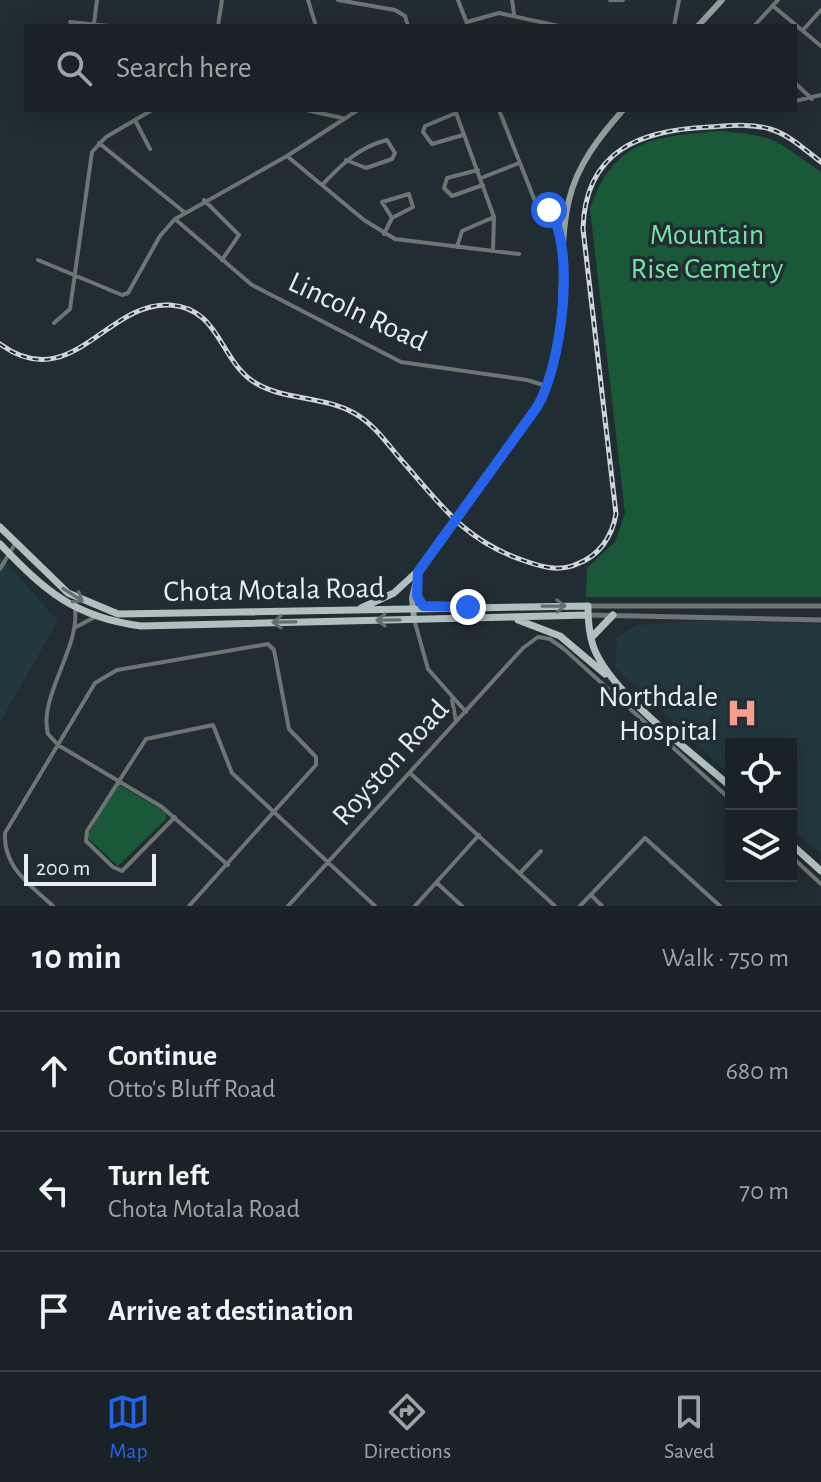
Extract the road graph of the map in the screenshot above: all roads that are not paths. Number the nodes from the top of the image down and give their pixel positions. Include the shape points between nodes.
1 (97, 0) edge
2 (222, 0) edge
3 (308, 0) edge
4 (338, 0) edge
5 (458, 0) edge
6 (512, 0) edge
7 (610, 0) edge
8 (623, 0) edge
9 (679, 0) edge
10 (722, 0) edge
11 (778, 0) edge
12 (773, 6) junction
13 (821, 10) edge
14 (514, 14) junction
15 (70, 22) dead end
16 (94, 24) joint
17 (218, 24) edge
18 (315, 24) edge
19 (407, 24) edge
20 (468, 24) edge
21 (552, 24) edge
22 (674, 24) edge
23 (700, 24) edge
24 (756, 24) edge
25 (796, 24) edge
26 (797, 25) edge
27 (803, 30) junction
28 (821, 46) edge
29 (797, 85) edge
30 (821, 95) edge
31 (812, 99) junction
32 (797, 101) edge
33 (149, 112) edge
34 (455, 112) edge
35 (500, 112) edge
36 (622, 112) edge
37 (343, 114) edge
38 (135, 120) junction
39 (464, 135) junction
40 (98, 143) junction
41 (150, 149) dead end
42 (287, 156) junction
43 (346, 160) junction
44 (519, 163) junction
45 (478, 170) junction
46 (481, 178) junction
47 (322, 185) junction
48 (483, 185) junction
49 (204, 200) junction
50 (549, 210) junction
51 (184, 212) junction
52 (566, 215) junction
53 (494, 217) junction
54 (392, 218) junction
55 (175, 219) junction
56 (384, 234) junction
57 (457, 247) junction
58 (564, 247) junction
59 (493, 250) junction
60 (519, 254) dead end
61 (38, 260) dead end
62 (222, 260) junction
63 (74, 275) junction
64 (54, 323) dead end
65 (547, 387) junction
66 (0, 527) edge
67 (0, 544) edge
68 (15, 544) junction
69 (9, 553) junction
70 (0, 569) edge
71 (419, 571) junction
72 (821, 606) edge
73 (427, 608) junction
74 (75, 609) junction
75 (413, 609) junction
76 (588, 610) junction
77 (352, 611) junction
78 (613, 615) junction
79 (95, 617) junction
80 (512, 617) junction
81 (414, 619) junction
82 (821, 620) edge
83 (74, 628) junction
84 (591, 638) junction
85 (628, 694) junction
86 (451, 696) junction
87 (457, 703) junction
88 (472, 705) junction
89 (466, 712) junction
90 (456, 721) junction
91 (58, 745) junction
92 (410, 773) junction
93 (119, 781) junction
94 (725, 782) edge
95 (725, 795) edge
96 (276, 813) junction
97 (175, 817) junction
98 (479, 835) junction
99 (797, 849) edge
100 (541, 851) dead end
101 (797, 862) edge
102 (327, 863) junction
103 (228, 865) junction
104 (821, 871) edge
105 (520, 873) junction
106 (437, 883) junction
107 (821, 884) edge
108 (591, 895) junction
109 (53, 906) edge
110 (189, 906) edge
111 (288, 906) edge
112 (375, 906) edge
113 (415, 906) edge
114 (462, 906) edge
115 (555, 906) edge
116 (580, 906) edge
117 (602, 906) edge
118 (720, 906) edge

1 - 16 street
2 - 17 street
3 - 18 street
4 - 19 street via 395,10
5 - 20 street
6 - 14 street
7 - 8 street
9 - 22 street
10 - 23 main road
11 - 12 street
12 - 24 street
12 - 25 street
13 - 27 street
14 - 20 street via 491,13
14 - 21 street
15 - 16 street
26 - 27 street
27 - 28 street
29 - 31 street
30 - 31 street
31 - 32 street
33 - 38 street
34 - 39 street
34 - 39 street via 423,127 427,142
35 - 44 street
36 - 52 main road via 584,162
37 - 42 street
38 - 40 street
38 - 41 street
39 - 45 street
40 - 51 street
40 - 63 street via 89,165
42 - 47 street
42 - 49 street
43 - 43 street via 363,169 385,163 395,153 387,140
43 - 47 street
44 - 46 street
44 - 50 street via 535,201
45 - 46 street
45 - 48 street via 447,178 444,188 452,196
46 - 48 street
47 - 56 street
48 - 53 street
49 - 51 street
49 - 62 street via 239,235
50 - 52 street
50 - 58 main road
51 - 55 street
52 - 58 main road
53 - 57 street via 466,228
53 - 59 street
54 - 54 street via 413,207 409,194 383,200 381,206
54 - 56 street
55 - 62 street, Lincoln Road
55 - 63 street via 122,295
56 - 57 street
57 - 59 street
58 - 65 main road via 558,344
59 - 60 street
61 - 63 street
62 - 65 street, Lincoln Road via 252,285 401,362
63 - 64 street via 70,309
65 - 71 main road
66 - 68 main road, Chota Motala Road
67 - 69 main road, Chota Motala Road
68 - 69 street
68 -> 77 main road, Chota Motala Road via 68,593 118,614
69 - 70 street
69 - 74 main road, Chota Motala Road via 48,592
71 - 73 main road via 418,599
71 - 75 main road
71 - 77 main road via 394,593
72 - 76 street, Chota Motala Road
73 - 75 main road, Chota Motala Road
73 -> 76 main road, Chota Motala Road
74 - 79 main road, Chota Motala Road
74 - 83 street
75 - 77 main road, Chota Motala Road
75 - 81 main road
76 - 78 street, Chota Motala Road
76 - 80 main road, Chota Motala Road
76 - 84 main road
78 - 82 street, Chota Motala Road
78 - 84 main road
81 -> 79 main road, Chota Motala Road via 141,626
79 - 83 street
80 - 81 main road, Chota Motala Road
80 - 85 main road via 560,636
81 - 86 street via 428,669
83 - 91 street via 46,722
84 - 85 main road via 601,662
85 - 94 main road
86 - 87 street
86 - 90 street
87 - 88 street
87 - 89 street
88 - 89 street, Royston Road
88 - 95 street, Royston Road via 533,638 544,637 564,649
89 - 90 street, Royston Road
90 - 92 street, Royston Road
91 - 93 street
91 - 96 street via 95,683 109,672 268,644 274,650 289,729 317,761
91 - 109 street via 7,825 4,839 15,870
92 - 98 street
92 - 102 street, Royston Road
93 - 96 street via 149,736 213,725 227,767
93 - 97 street
93 - 97 street via 85,835 88,845 115,870 128,868
96 - 102 street
96 - 103 street
97 - 103 street
98 - 105 street
98 - 106 street
99 - 104 main road
100 - 105 street
101 - 107 street
102 - 111 street, Royston Road
102 - 112 street
103 - 110 street
105 - 115 street
106 - 113 street
106 - 114 street
108 - 116 street
108 - 117 street
108 - 118 street via 643,839

